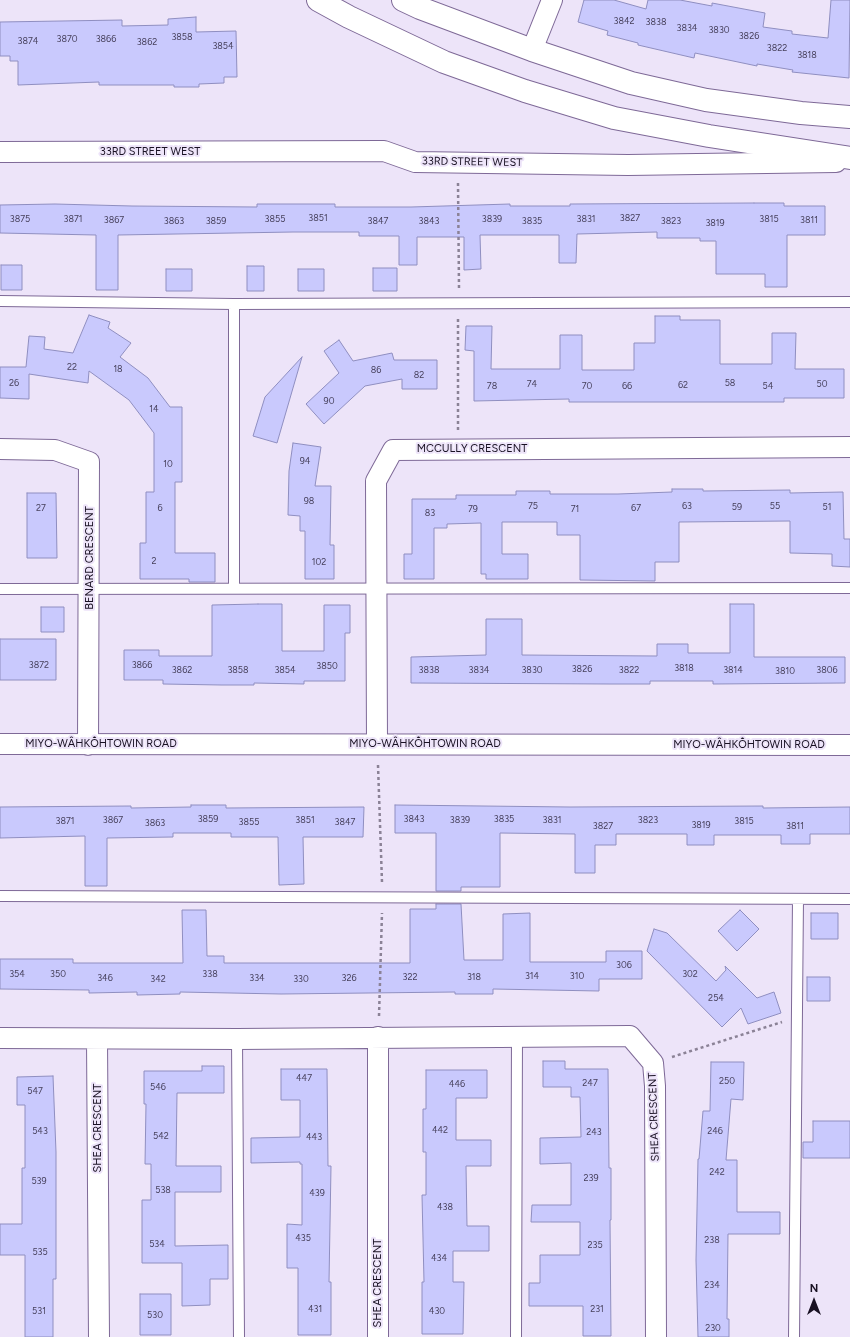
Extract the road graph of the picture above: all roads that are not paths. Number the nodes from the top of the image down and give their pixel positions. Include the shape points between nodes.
1 (318, 0) edge
2 (403, 0) edge
3 (552, 0) edge
4 (532, 50) junction
5 (850, 117) edge
6 (0, 152) edge
7 (850, 158) edge
8 (850, 162) edge
9 (0, 301) edge
10 (850, 302) edge
11 (234, 304) junction
12 (850, 448) edge
13 (0, 449) edge
14 (234, 588) junction
15 (376, 588) junction
16 (850, 588) edge
17 (0, 589) edge
18 (90, 589) junction
19 (0, 744) edge
20 (377, 744) junction
21 (88, 745) junction
22 (850, 745) edge
23 (0, 896) edge
24 (798, 899) junction
25 (850, 899) edge
26 (516, 1036) junction
27 (378, 1037) junction
28 (0, 1038) edge
29 (97, 1039) junction
30 (237, 1039) junction
31 (98, 1337) edge
32 (239, 1337) edge
33 (378, 1337) edge
34 (516, 1337) edge
35 (656, 1337) edge
36 (794, 1337) edge

1 - 7 main road via 444,62 525,91 607,116 710,136
2 - 4 main road
3 - 4 street
4 - 5 main road via 631,83 706,100
6 - 8 street, 33RD STREET WEST via 384,151 415,162 628,165
9 - 11 lane
10 - 11 lane
11 - 14 lane
12 - 15 street, MCCULLY CRESCENT via 393,450 376,481
13 - 18 street, BENARD CRESCENT via 55,450 90,462
14 - 15 lane
14 - 18 lane
15 - 16 lane
15 - 20 street, MCCULLY CRESCENT
17 - 18 lane
18 - 21 street, BENARD CRESCENT
19 - 21 street, MIYO-WÂHKÔHTOWIN ROAD
20 - 21 street, MIYO-WÂHKÔHTOWIN ROAD
20 - 22 street, MIYO-WÂHKÔHTOWIN ROAD
23 - 24 lane
24 - 25 lane
24 - 36 lane
26 - 27 street, SHEA CRESCENT
26 - 34 lane
26 - 35 street, SHEA CRESCENT via 630,1036 653,1064
27 - 30 street, SHEA CRESCENT
27 - 33 street, SHEA CRESCENT
28 - 29 street, SHEA CRESCENT
29 - 30 street, SHEA CRESCENT
29 - 31 street, SHEA CRESCENT
30 - 32 lane

